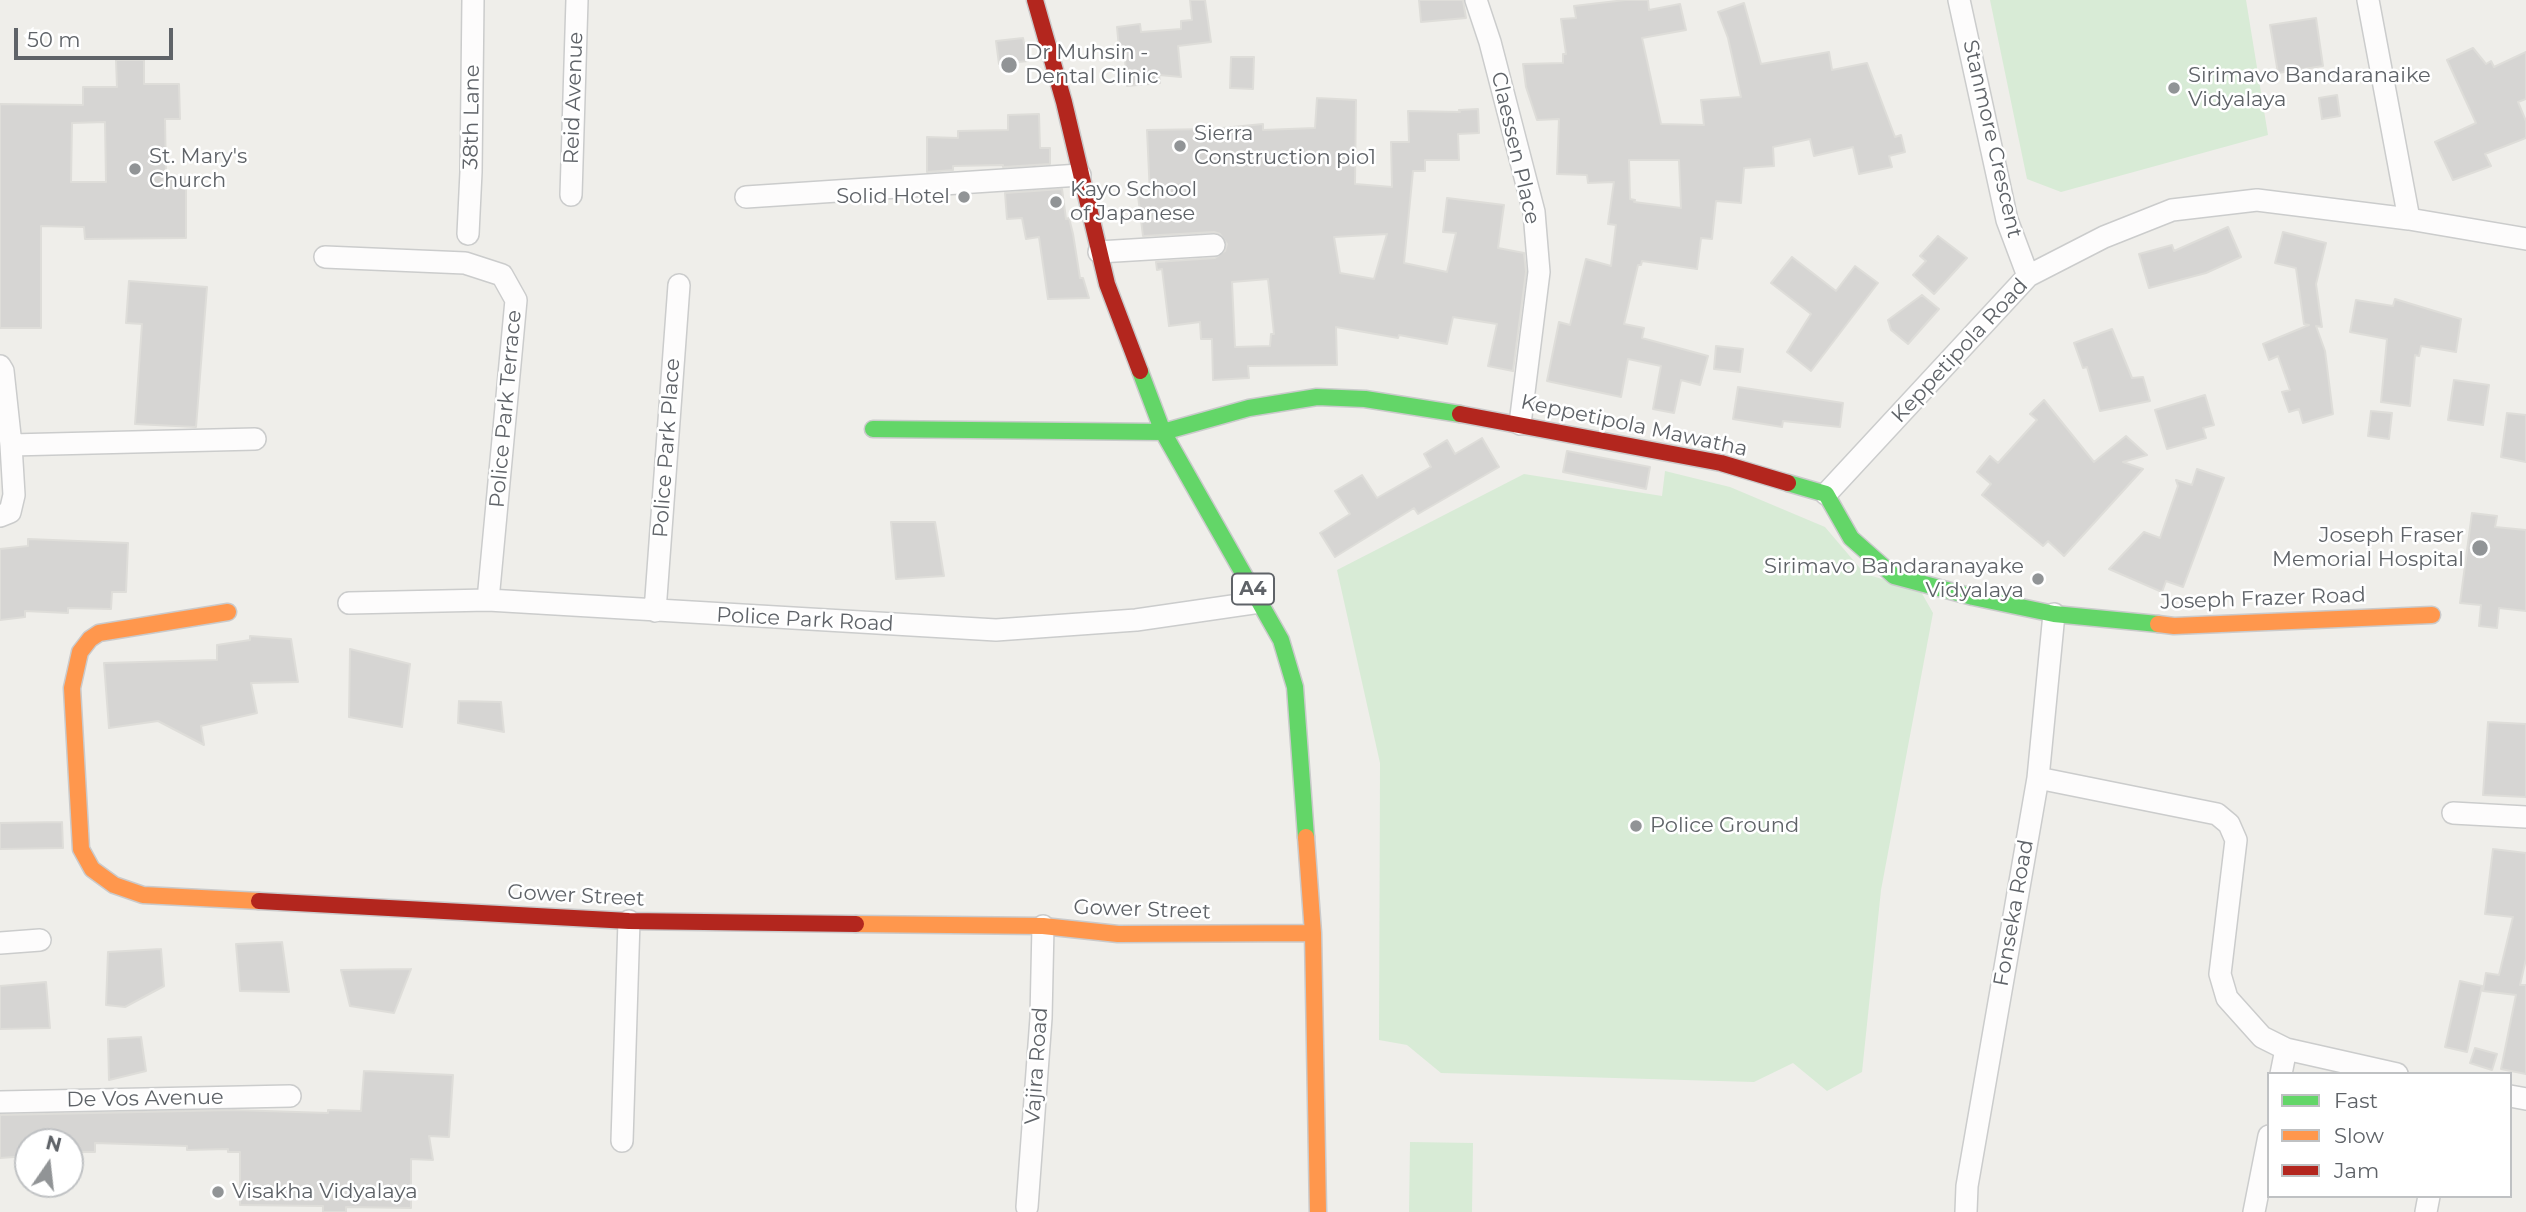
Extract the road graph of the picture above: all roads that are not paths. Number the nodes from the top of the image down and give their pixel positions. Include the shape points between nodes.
1 (473, 0) edge
2 (577, 0) edge
3 (1035, 0) edge
4 (1476, 0) edge
5 (1959, 0) edge
6 (2368, 0) edge
7 (1080, 175) junction
8 (571, 195) dead end
9 (746, 197) dead end
10 (2409, 219) junction
11 (468, 234) dead end
12 (2526, 239) edge
13 (1214, 245) dead end
14 (1099, 252) junction
15 (325, 257) dead end
16 (2028, 276) junction
17 (679, 285) dead end
18 (0, 366) edge
19 (1520, 424) junction
20 (873, 429) dead end
21 (1163, 432) junction
22 (255, 439) dead end
23 (11, 445) junction
24 (1826, 494) junction
25 (0, 516) edge
26 (488, 600) junction
27 (1260, 602) junction
28 (349, 603) dead end
29 (655, 611) junction
30 (228, 612) dead end
31 (2054, 614) junction
32 (2432, 615) dead end
33 (2038, 778) junction
34 (2453, 813) dead end
35 (2526, 817) edge
36 (629, 920) junction
37 (1043, 926) junction
38 (1313, 933) junction
39 (40, 940) dead end
40 (0, 943) edge
41 (2286, 1049) junction
42 (2281, 1072) edge
43 (2388, 1072) edge
44 (290, 1096) dead end
45 (0, 1102) edge
46 (622, 1142) dead end
47 (2267, 1146) edge
48 (1027, 1206) dead end
49 (1318, 1212) edge
50 (1966, 1212) edge
51 (2254, 1212) edge

1 - 11 street, 38th Lane
2 - 8 street, Reid Avenue
3 - 7 main road, A4
4 - 19 street, Claessen Place via 1534,212 1539,272
5 - 16 street, Stanmore Crescent via 2007,220
6 - 10 street
7 - 9 street
7 - 14 main road, A4
10 - 12 street, Keppetipola Road
10 - 16 street, Keppetipola Road via 2257,200 2172,210 2104,237
13 - 14 street
14 - 21 main road, A4
15 - 26 street, Police Park Terrace via 465,263 502,275 516,300
16 - 24 street, Keppetipola Road
17 - 29 street, Police Park Place
18 - 23 street
19 - 21 main road, Keppetipola Mawatha via 1365,399 1317,397 1249,408
19 - 24 main road, Keppetipola Mawatha via 1721,464
20 - 21 main road, Keppetipola Mawatha
21 - 27 main road, A4
22 - 23 street
23 - 25 street via 15,495 10,512
24 - 31 main road via 1852,538 1894,576
26 - 28 street, Police Park Road
26 - 29 street, Police Park Road
27 - 29 street, Police Park Road via 1136,620 996,630
27 - 38 main road, A4 via 1281,640 1295,687
30 - 36 main road, Gower Street via 99,632 80,652 72,688 81,849 92,869 114,885 143,895
31 - 32 main road, Joseph Frazer Road via 2174,626
31 - 33 street, Fonseka Road
33 - 41 street via 2197,809 2217,814 2229,824 2236,840 2220,974 2227,998 2262,1037
33 - 50 street, Fonseka Road
34 - 35 street
36 - 37 main road, Gower Street
36 - 46 street
37 - 38 main road, Gower Street via 1118,934
37 - 48 street, Vajira Road
38 - 49 main road, A4
39 - 40 street
41 - 42 street
41 - 43 street
44 - 45 street, De Vos Avenue
47 - 51 street

